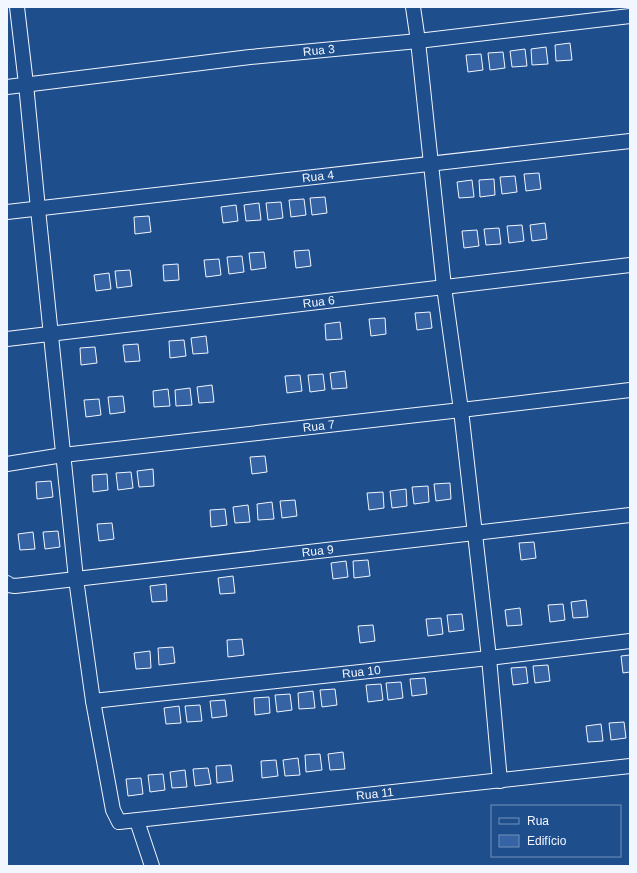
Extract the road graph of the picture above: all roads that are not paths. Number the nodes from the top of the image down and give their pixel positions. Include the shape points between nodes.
1 (17, 7) edge
2 (413, 7) edge
3 (630, 16) edge
4 (418, 41) junction
5 (26, 84) junction
6 (7, 87) edge
7 (630, 141) edge
8 (432, 164) junction
9 (38, 209) junction
10 (7, 212) edge
11 (630, 265) edge
12 (444, 287) junction
13 (51, 334) junction
14 (7, 339) edge
15 (630, 390) edge
16 (461, 410) junction
17 (63, 455) junction
18 (7, 464) edge
19 (630, 515) edge
20 (474, 533) junction
21 (76, 579) junction
22 (7, 583) edge
23 (630, 641) edge
24 (489, 658) junction
25 (93, 701) junction
26 (630, 766) edge
27 (500, 781) junction
28 (137, 821) junction
29 (152, 866) edge

1 - 5 street
2 - 4 street
3 - 4 street, Rua 3
4 - 5 street, Rua 3 via 250,57
4 - 8 street
5 - 6 street, Rua 3
5 - 9 street
7 - 8 street, Rua 4
8 - 9 street, Rua 4
8 - 12 street
9 - 10 street, Rua 4
9 - 13 street
11 - 12 street, Rua 6
12 - 13 street, Rua 6
12 - 16 street
13 - 14 street, Rua 6
13 - 17 street
15 - 16 street, Rua 7
16 - 17 street, Rua 7
16 - 20 street
17 - 18 street, Rua 7
17 - 21 street
19 - 20 street, Rua 9
20 - 21 street, Rua 9
20 - 24 street
21 - 22 street, Rua 9 via 15,586
21 - 25 street
23 - 24 street, Rua 10
24 - 25 street, Rua 10
24 - 27 street
25 - 28 street, Rua 11 via 113,810 119,822
26 - 27 street, Rua 11
27 - 28 street, Rua 11
28 - 29 street

